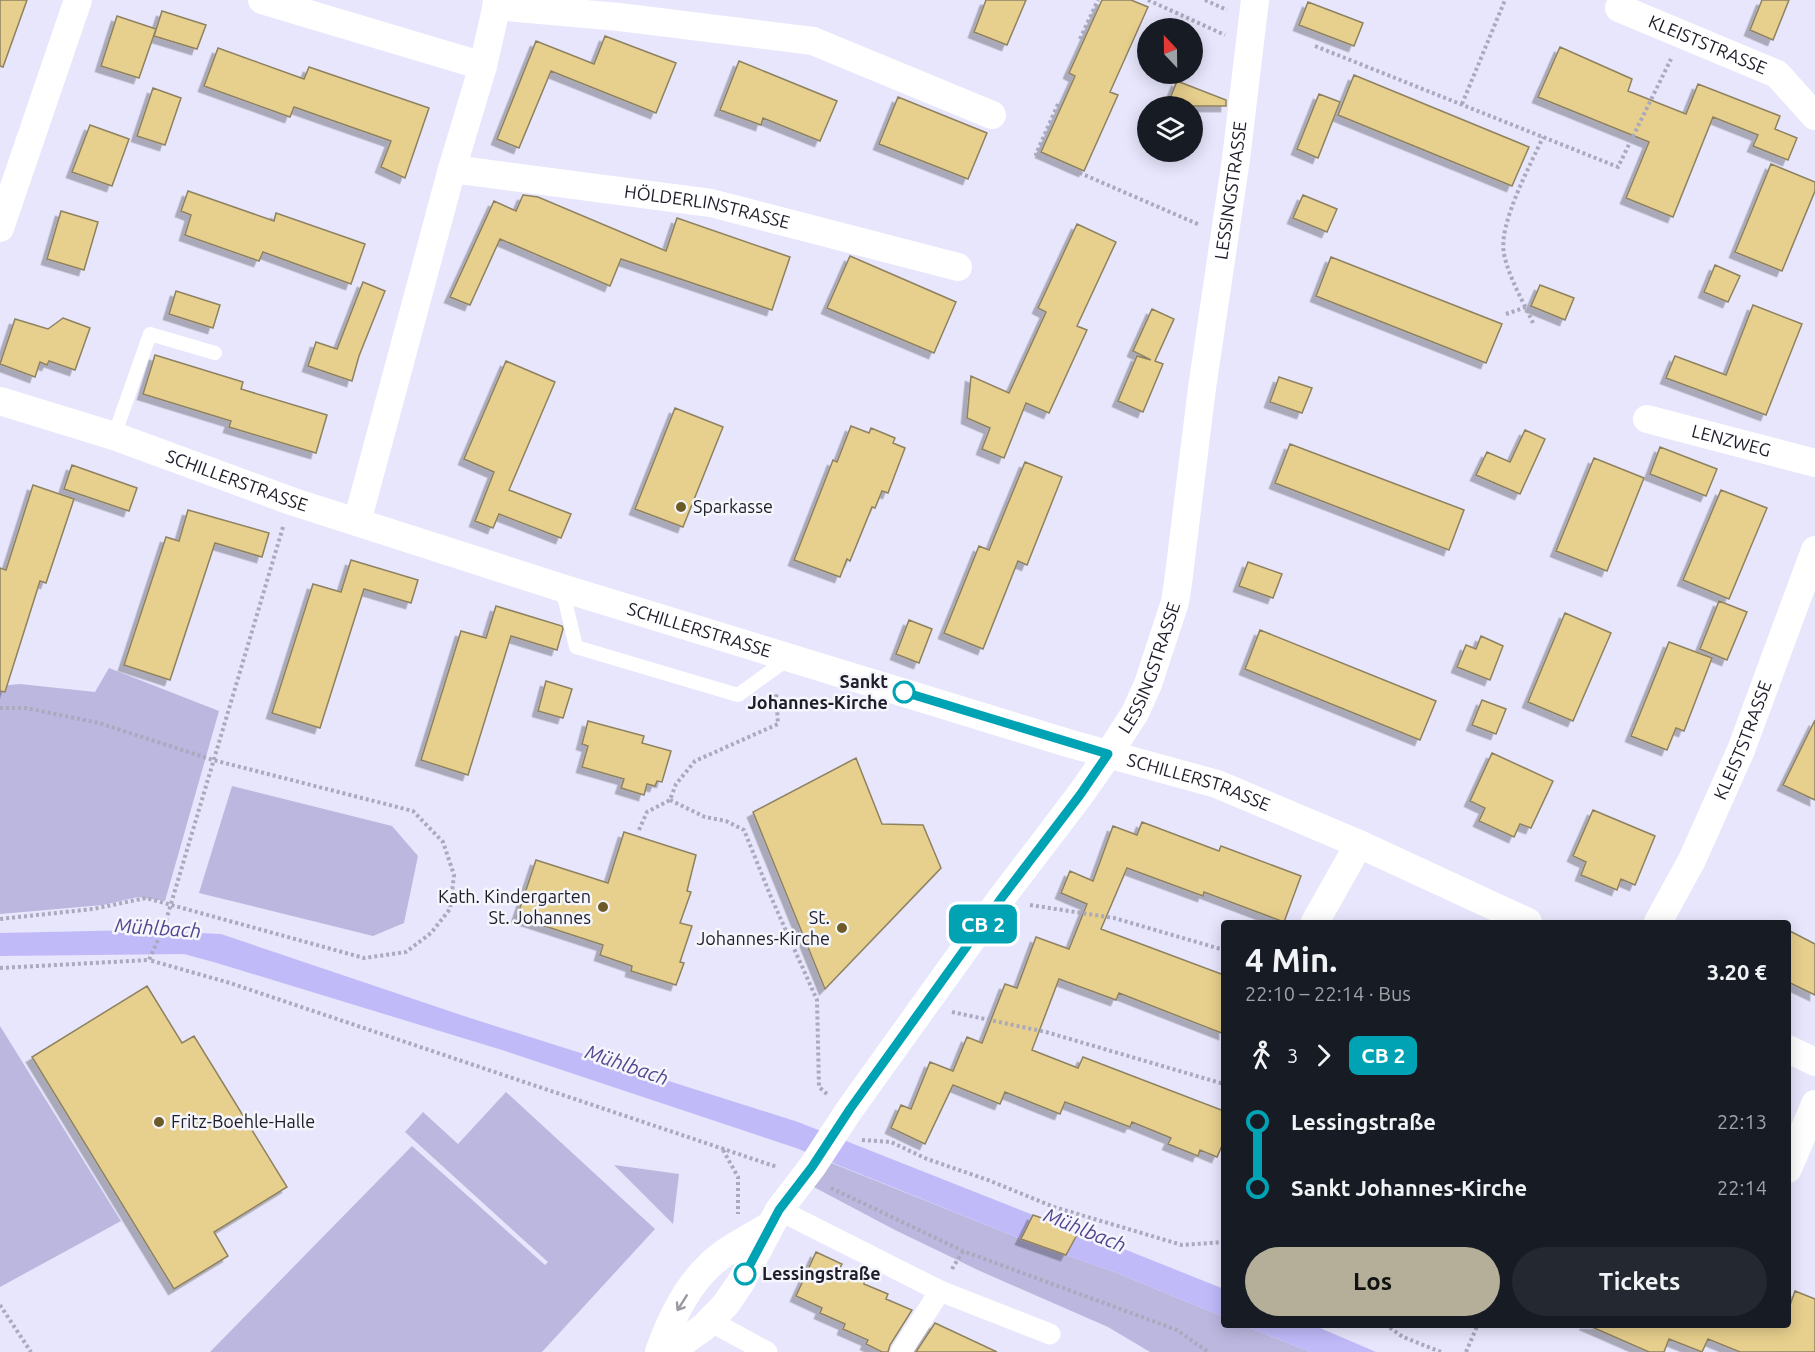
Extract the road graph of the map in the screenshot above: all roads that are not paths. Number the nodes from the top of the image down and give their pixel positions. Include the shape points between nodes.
1 (78, 0) edge
2 (262, 0) edge
3 (1255, 0) edge
4 (497, 3) edge
5 (1620, 8) dead end
6 (483, 66) junction
7 (992, 115) dead end
8 (1815, 116) edge
9 (452, 169) junction
10 (0, 228) edge
11 (958, 267) dead end
12 (215, 353) dead end
13 (0, 401) edge
14 (1647, 419) dead end
15 (114, 436) junction
16 (1815, 463) edge
17 (357, 522) junction
18 (1815, 550) edge
19 (562, 588) junction
20 (779, 665) junction
21 (1108, 754) junction
22 (1359, 844) junction
23 (1316, 920) edge
24 (1524, 920) edge
25 (1659, 920) edge
26 (1791, 1050) edge
27 (1815, 1062) edge
28 (1815, 1104) edge
29 (1791, 1162) edge
30 (774, 1218) junction
31 (940, 1291) junction
32 (710, 1321) junction
33 (1050, 1334) dead end
34 (659, 1352) edge
35 (669, 1352) edge
36 (767, 1352) edge
37 (900, 1352) edge

1 - 10 street
2 - 6 street
3 - 21 street, LESSINGSTRASSE via 1175,602 1148,684 1135,713
4 - 6 street
4 - 7 street via 813,41
5 - 8 street, KLEISTSTRASSE via 1777,74
6 - 9 street
9 - 11 street, HÖLDERLINSTRASSE via 711,203
9 - 17 street
12 - 15 lane via 150,334
13 - 15 street, SCHILLERSTRASSE
14 - 16 street, LENZWEG
15 - 17 street, SCHILLERSTRASSE
17 - 19 street, SCHILLERSTRASSE
18 - 25 street, KLEISTSTRASSE via 1741,750 1692,860
19 - 20 street, SCHILLERSTRASSE
19 - 20 lane via 576,647 738,695
20 - 21 street, SCHILLERSTRASSE
21 - 22 street, SCHILLERSTRASSE via 1217,784
21 - 30 street, LESSINGSTRASSE via 832,1137 801,1172
22 - 23 street
22 - 24 street, SCHILLERSTRASSE
26 - 27 street
28 - 29 street
30 - 31 street
30 - 32 street, LESSINGSTRASSE via 741,1282
30 -> 34 street, LESSINGSTRASSE via 710,1265 668,1325
31 - 33 street
31 - 37 street
32 - 35 street, LESSINGSTRASSE
32 - 36 street

